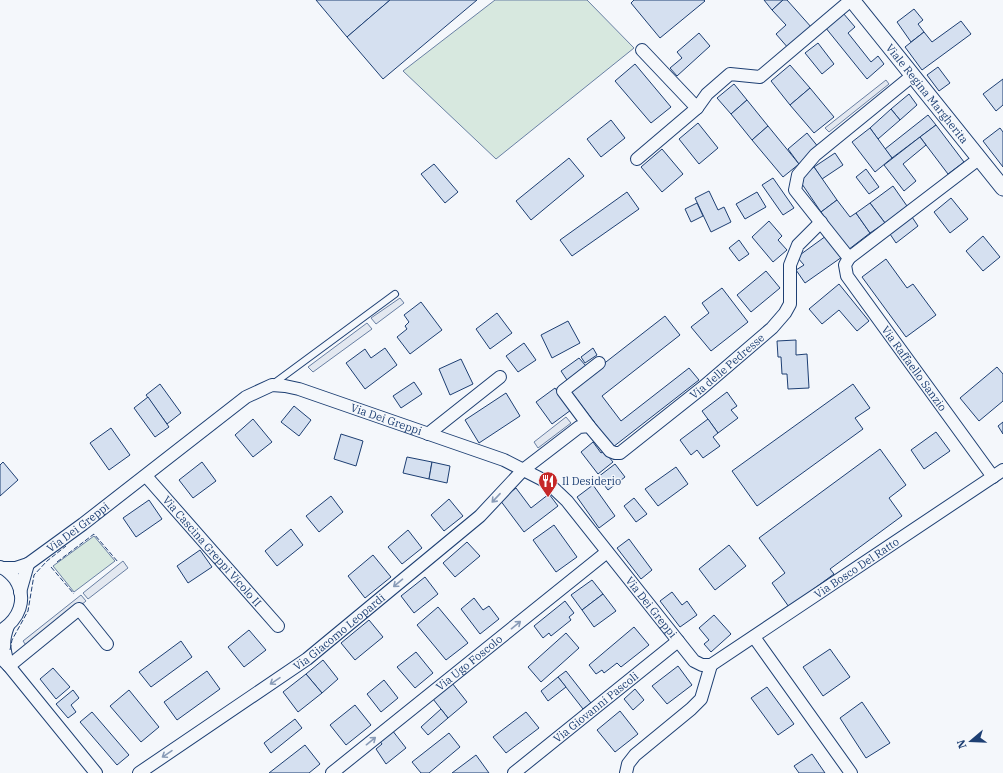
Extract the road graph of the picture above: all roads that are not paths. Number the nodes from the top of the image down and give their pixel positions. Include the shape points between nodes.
1 (852, 0) edge
2 (642, 50) dead end
3 (912, 76) junction
4 (697, 108) junction
5 (980, 158) junction
6 (637, 159) dead end
7 (1003, 188) edge
8 (821, 222) junction
9 (849, 258) junction
10 (395, 294) dead end
11 (599, 363) dead end
12 (500, 377) dead end
13 (272, 385) junction
14 (589, 426) junction
15 (428, 434) junction
16 (523, 470) junction
17 (998, 474) edge
18 (146, 476) junction
19 (607, 552) junction
20 (28, 564) junction
21 (2, 568) edge
22 (20, 592) junction
23 (278, 626) dead end
24 (4, 628) edge
25 (754, 637) junction
26 (678, 641) junction
27 (107, 644) dead end
28 (4, 662) edge
29 (711, 665) junction
30 (340, 771) edge
31 (96, 773) edge
32 (139, 773) edge
33 (514, 773) edge
34 (626, 773) edge
35 (851, 773) edge

1 - 3 street, Viale Regina Margherita
1 - 4 street via 760,77 730,74 707,94
2 - 4 street
3 - 5 street, Viale Regina Margherita
3 - 8 street via 815,155 798,175 796,190
4 - 6 street
5 - 7 street, Viale Regina Margherita
5 - 9 street
8 - 9 street
8 - 14 street, Via delle Pedresse via 798,244 790,265 790,304 786,313 772,328 620,453 610,451
9 - 17 street, Via Raffaello Sanzio via 845,265 847,276
10 - 13 lane
11 - 14 street, Via delle Pedresse via 563,391
12 - 15 street
13 - 15 street, Via Dei Greppi via 299,389
13 - 18 street, Via Dei Greppi via 246,398
14 - 16 street via 579,427
15 - 16 street, Via Dei Greppi via 504,460
16 - 19 street, Via Dei Greppi via 548,482 567,501
16 -> 32 street, Via Giacomo Leopardi via 480,516 307,659
17 - 25 street, Via Bosco Del Ratto
18 - 20 street, Via Dei Greppi
18 - 23 street, Via Cascina Greppi Vicolo II
19 - 26 street, Via Dei Greppi
30 -> 19 street, Via Ugo Foscolo
20 - 21 street via 16,568
20 - 22 street
21 - 22 street via 12,575
22 - 24 street via 19,612
24 - 28 street
25 - 29 street, Via Bosco Del Ratto
25 - 35 street
26 - 29 street, Via Dei Greppi via 694,661 702,665
26 - 33 street, Via Giovanni Pascoli
27 - 28 street via 79,610
28 - 31 street
29 - 34 street via 701,699 635,755 628,764

